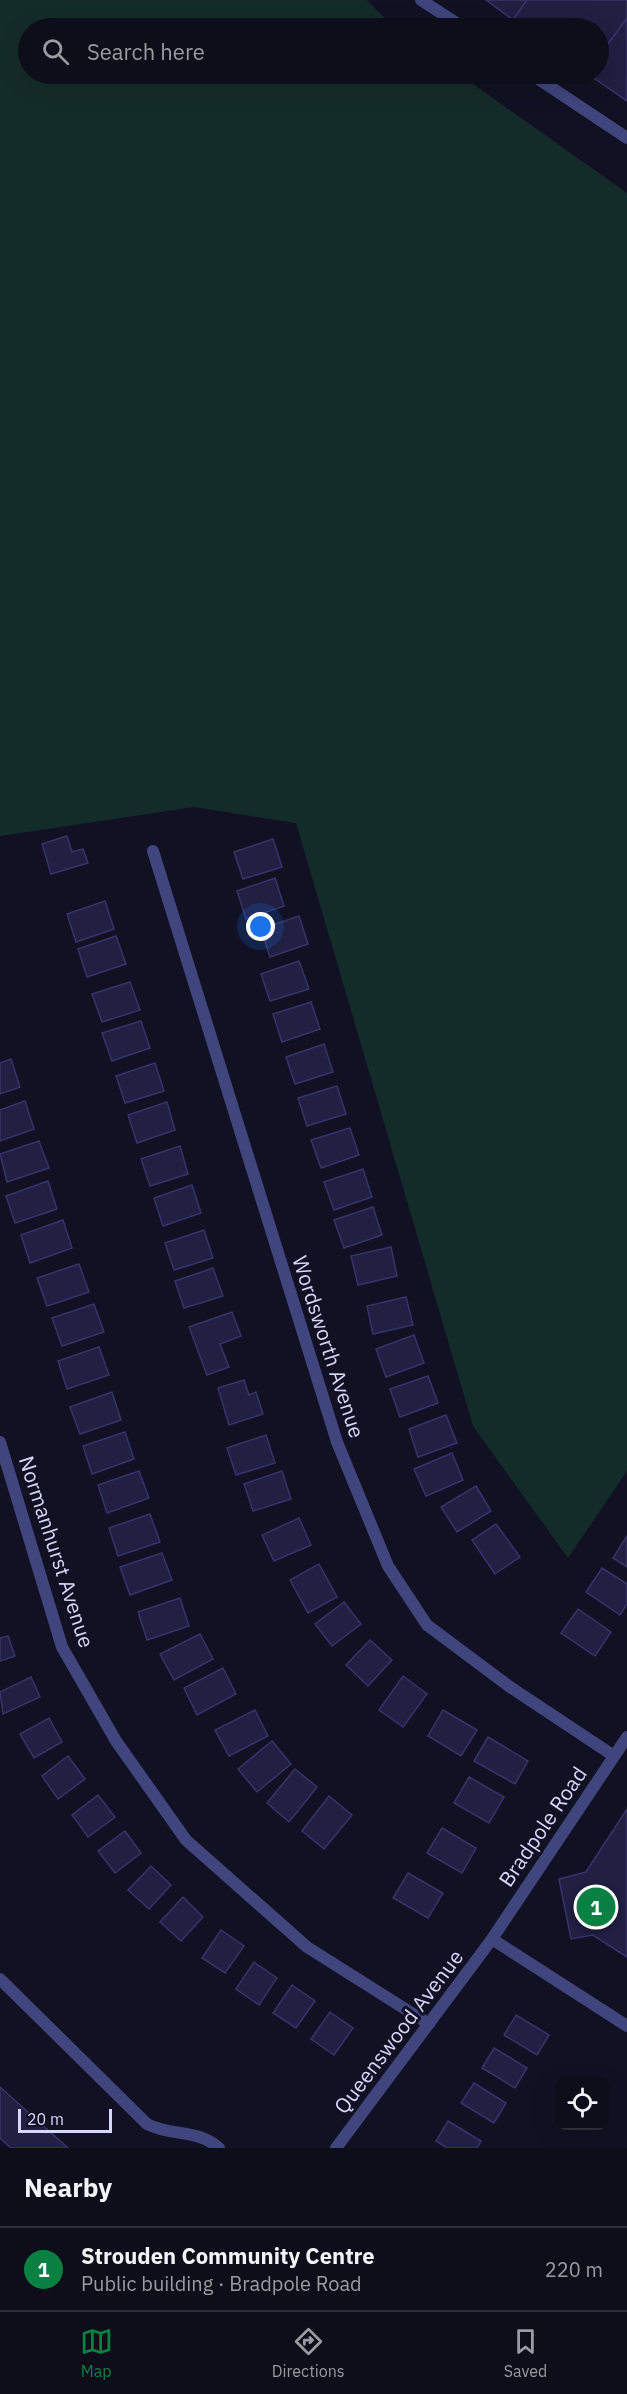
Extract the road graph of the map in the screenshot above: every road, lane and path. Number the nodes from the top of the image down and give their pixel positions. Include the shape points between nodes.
1 (421, 0) edge
2 (449, 18) edge
3 (546, 84) edge
4 (627, 138) edge
5 (153, 851) dead end
6 (0, 1442) edge
7 (627, 1737) edge
8 (614, 1756) junction
9 (492, 1939) junction
10 (0, 1979) edge
11 (429, 2024) junction
12 (627, 2026) edge
13 (219, 2148) edge
14 (336, 2148) edge

1 - 2 street
3 - 4 street
5 - 8 street, Wordsworth Avenue via 337,1442 388,1566 427,1625 510,1687
6 - 11 street, Normanhurst Avenue via 62,1647 116,1741 186,1840 307,1947
7 - 8 street, Bradpole Road
8 - 9 street, Bradpole Road
9 - 11 street, Queenswood Avenue
9 - 12 street
10 - 13 street via 147,2124 207,2138
11 - 14 street, Queenswood Avenue

